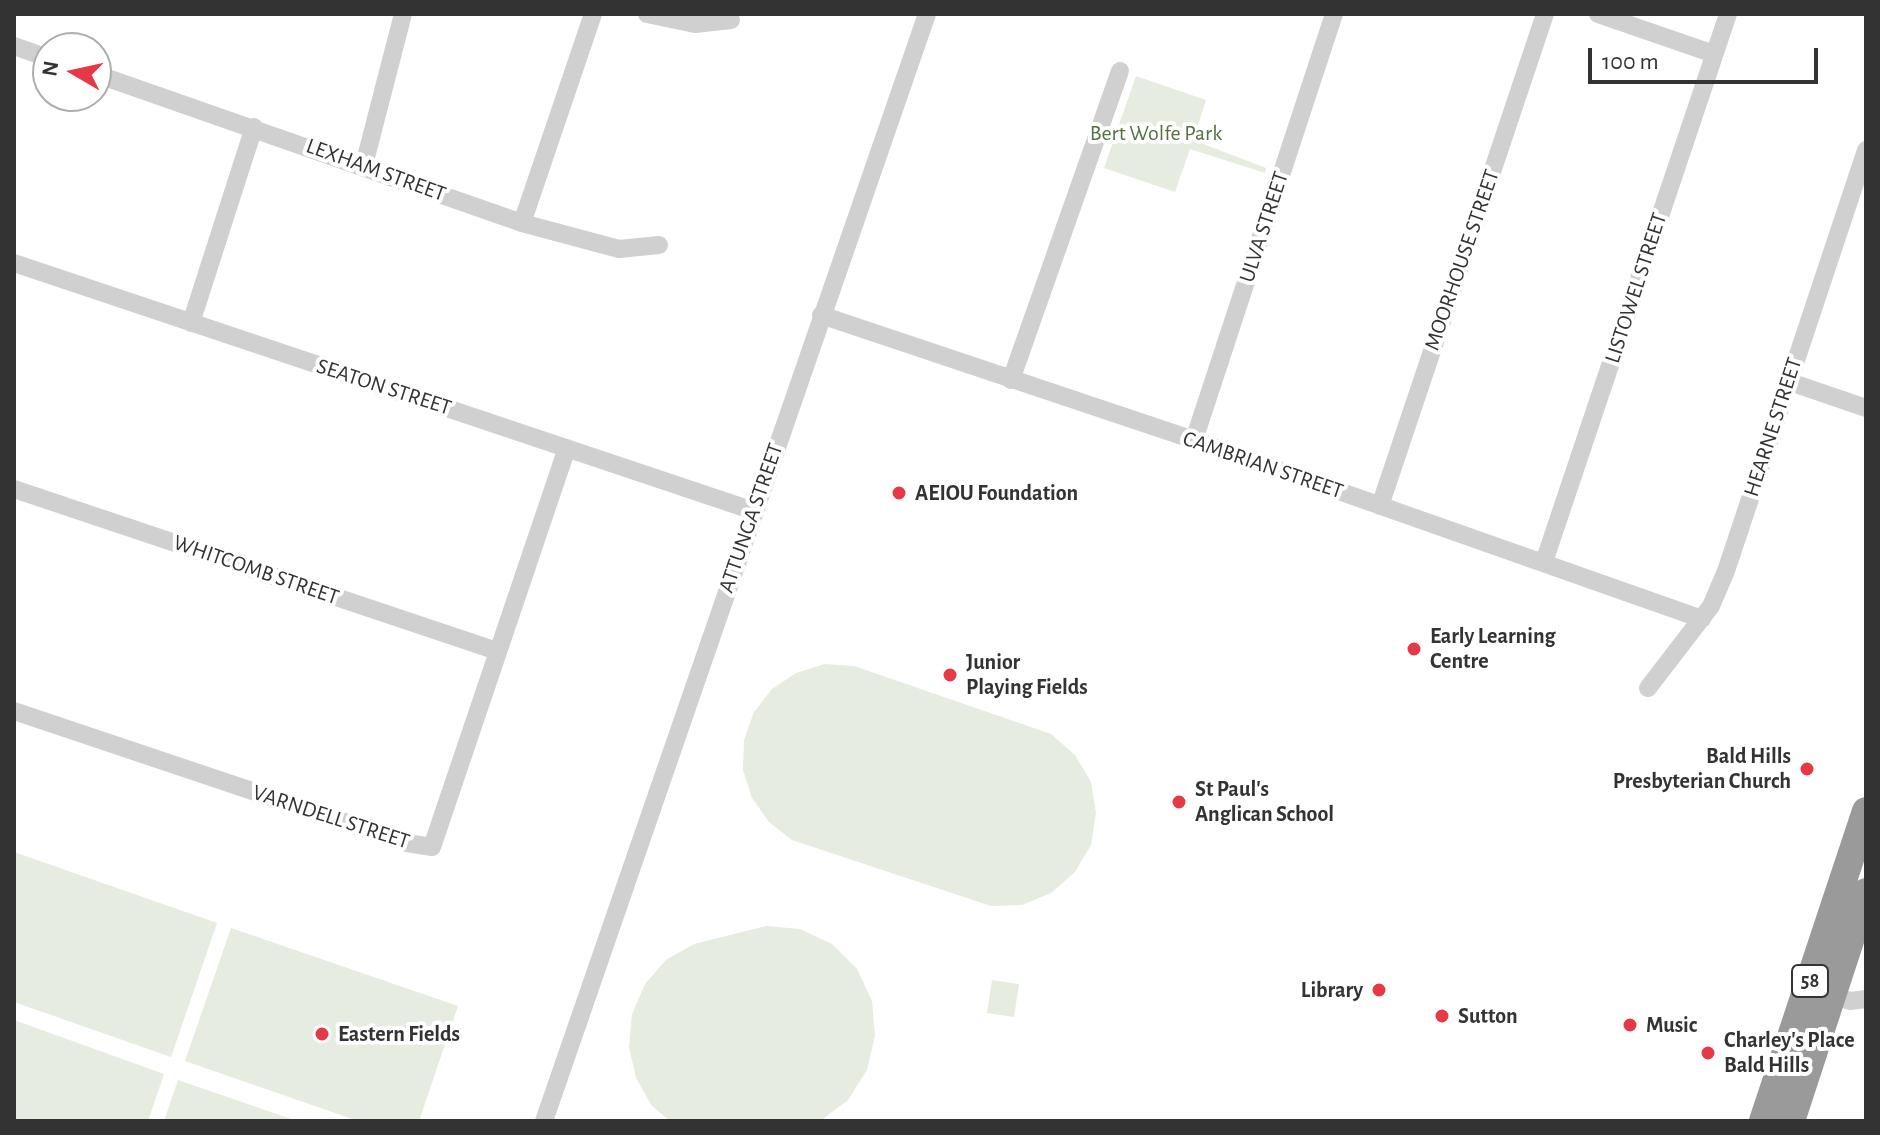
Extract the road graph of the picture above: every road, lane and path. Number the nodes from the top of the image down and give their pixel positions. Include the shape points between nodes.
1 (403, 14) edge
2 (593, 14) edge
3 (647, 14) edge
4 (927, 14) edge
5 (1334, 14) edge
6 (1545, 14) edge
7 (1598, 14) edge
8 (1728, 14) edge
9 (731, 20) dead end
10 (1714, 54) junction
11 (1120, 71) dead end
12 (112, 79) edge
13 (254, 127) junction
14 (1866, 150) edge
15 (364, 165) junction
16 (522, 223) junction
17 (659, 245) dead end
18 (14, 263) edge
19 (821, 315) junction
20 (191, 323) junction
21 (1011, 380) junction
22 (1787, 381) junction
23 (1866, 408) edge
24 (1194, 440) junction
25 (567, 448) junction
26 (14, 489) edge
27 (1380, 506) junction
28 (754, 511) junction
29 (1544, 562) junction
30 (1702, 619) junction
31 (497, 651) junction
32 (1648, 688) dead end
33 (14, 711) edge
34 (1866, 811) edge
35 (1866, 892) edge
36 (1832, 995) junction
37 (1866, 999) edge
38 (544, 1121) edge
39 (1763, 1121) edge
40 (1791, 1121) edge

1 - 15 street
2 - 16 street
3 - 9 street via 695,24
4 - 19 street, ATTUNGA STREET
5 - 24 street, ULVA STREET
6 - 27 street, MOORHOUSE STREET
7 - 10 street
8 - 10 street, LISTOWEL STREET
10 - 29 street, LISTOWEL STREET
11 - 21 street
12 - 13 street, LEXHAM STREET
13 - 15 street, LEXHAM STREET
13 - 20 street
14 - 22 street, HEARNE STREET
15 - 16 street, LEXHAM STREET
16 - 17 street, LEXHAM STREET via 619,249
18 - 20 street, SEATON STREET
19 - 21 street, CAMBRIAN STREET
19 - 28 street, ATTUNGA STREET
20 - 25 street, SEATON STREET
21 - 24 street, CAMBRIAN STREET
22 - 23 street
22 - 30 street, HEARNE STREET via 1726,571
24 - 27 street, CAMBRIAN STREET
25 - 28 street, SEATON STREET
25 - 31 street, VARNDELL STREET
26 - 31 street, WHITCOMB STREET
27 - 29 street, CAMBRIAN STREET
28 - 38 street, ATTUNGA STREET
29 - 30 street, CAMBRIAN STREET
30 - 32 street, HEARNE STREET
31 - 33 street, VARNDELL STREET via 432,847
34 - 39 highway, 58
35 - 36 highway, 58
36 - 37 street
36 - 40 highway, 58

